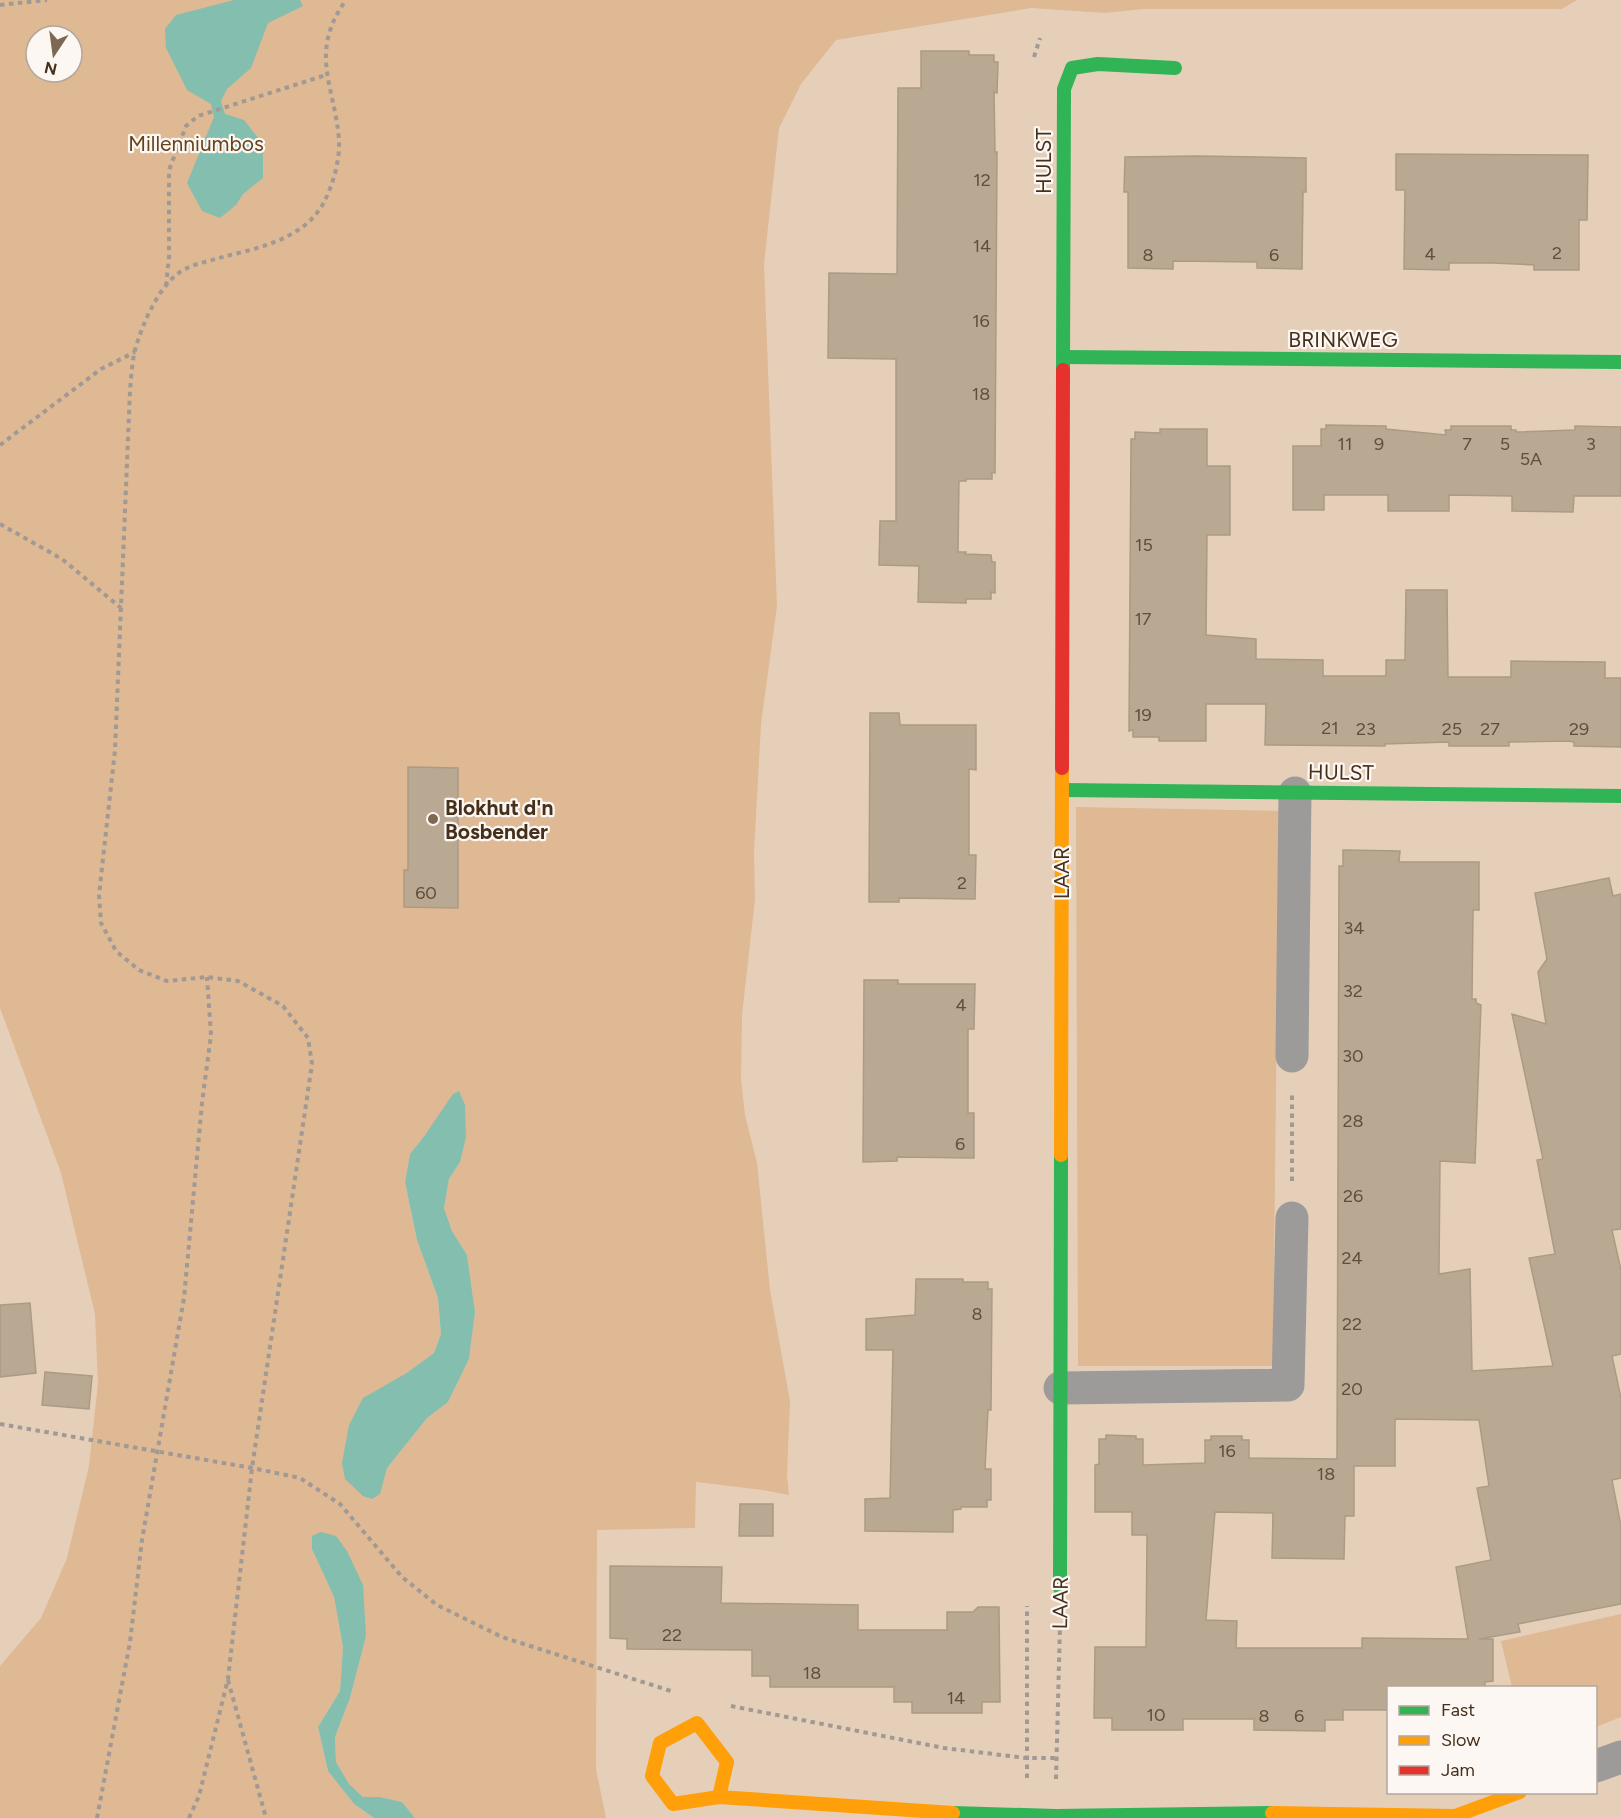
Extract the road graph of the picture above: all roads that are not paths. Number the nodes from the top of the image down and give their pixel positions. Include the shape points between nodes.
1 (1175, 68) dead end
2 (1064, 357) junction
3 (1621, 362) edge
4 (1062, 790) junction
5 (1295, 793) junction
6 (1621, 796) edge
7 (1292, 1056) road end
8 (1292, 1218) road end
9 (1060, 1389) junction
10 (1060, 1588) road end
11 (1621, 1757) edge
12 (1597, 1766) edge
13 (1515, 1794) edge
14 (719, 1797) junction

1 - 2 street, HULST via 1098,64 1072,68 1064,89
2 - 3 street, BRINKWEG
2 - 4 street, LAAR
4 - 5 street, HULST
4 - 9 street, LAAR
5 - 6 street, HULST
5 - 7 street
8 - 9 street via 1288,1385
9 - 10 street, LAAR
11 - 12 street
13 - 14 street via 1455,1816 963,1814
14 - 14 street via 727,1762 697,1723 660,1743 652,1776 673,1804

